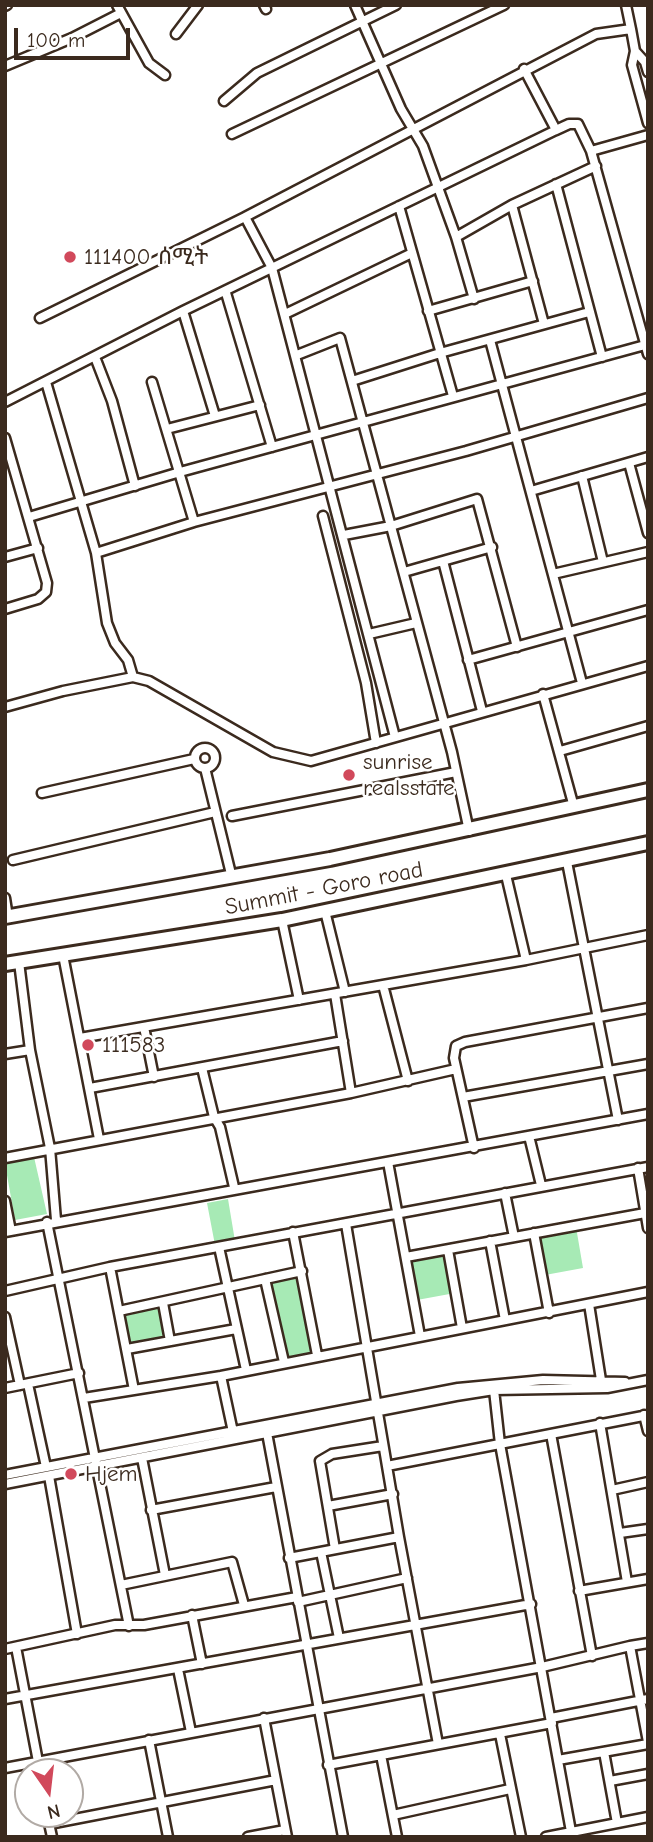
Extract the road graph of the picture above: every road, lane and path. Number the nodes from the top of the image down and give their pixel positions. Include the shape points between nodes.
1 (198, 5) edge
2 (355, 5) edge
3 (396, 5) edge
4 (504, 5) edge
5 (626, 5) edge
6 (119, 9) edge
7 (363, 21) junction
8 (631, 29) junction
9 (176, 34) dead end
10 (635, 51) junction
11 (383, 65) junction
12 (5, 66) edge
13 (524, 69) junction
14 (648, 72) edge
15 (165, 75) dead end
16 (224, 101) dead end
17 (648, 123) edge
18 (414, 127) junction
19 (556, 130) junction
20 (232, 134) dead end
21 (648, 135) edge
22 (590, 152) junction
23 (596, 166) junction
24 (556, 184) junction
25 (439, 189) junction
26 (512, 205) junction
27 (399, 206) junction
28 (245, 217) junction
29 (456, 237) junction
30 (412, 253) junction
31 (272, 268) junction
32 (533, 281) junction
33 (226, 293) junction
34 (474, 299) junction
35 (183, 311) junction
36 (428, 311) junction
37 (589, 312) junction
38 (285, 314) junction
39 (40, 318) dead end
40 (544, 324) junction
41 (490, 340) junction
42 (647, 350) edge
43 (440, 353) junction
44 (297, 355) junction
45 (95, 357) junction
46 (602, 357) junction
47 (352, 381) junction
48 (46, 382) junction
49 (152, 382) dead end
50 (501, 384) junction
51 (453, 396) junction
52 (648, 398) edge
53 (5, 402) edge
54 (260, 405) junction
55 (215, 416) junction
56 (365, 422) junction
57 (167, 429) junction
58 (318, 434) junction
59 (515, 437) junction
60 (5, 438) edge
61 (272, 447) junction
62 (648, 457) edge
63 (629, 463) junction
64 (180, 472) junction
65 (379, 474) junction
66 (582, 476) junction
67 (135, 486) junction
68 (332, 486) junction
69 (531, 491) junction
70 (80, 503) junction
71 (323, 516) dead end
72 (29, 517) junction
73 (194, 522) junction
74 (391, 526) junction
75 (648, 533) edge
76 (344, 535) junction
77 (492, 547) junction
78 (38, 548) junction
79 (648, 552) edge
80 (96, 553) junction
81 (5, 557) edge
82 (443, 561) junction
83 (603, 562) junction
84 (404, 572) junction
85 (553, 574) junction
86 (5, 609) edge
87 (648, 610) edge
88 (416, 622) junction
89 (567, 632) junction
90 (369, 634) junction
91 (517, 647) junction
92 (468, 660) junction
93 (648, 666) edge
94 (133, 677) junction
95 (582, 683) junction
96 (543, 694) junction
97 (5, 707) edge
98 (481, 712) junction
99 (443, 724) junction
100 (648, 726) edge
101 (395, 737) junction
102 (376, 743) junction
103 (560, 751) junction
104 (194, 758) junction
105 (205, 768) junction
106 (457, 772) junction
107 (648, 790) edge
108 (42, 793) dead end
109 (574, 807) junction
110 (215, 812) junction
111 (232, 816) dead end
112 (469, 831) junction
113 (648, 843) edge
114 (13, 860) dead end
115 (567, 862) junction
116 (506, 874) junction
117 (232, 878) junction
118 (5, 898) edge
119 (325, 911) junction
120 (6, 917) edge
121 (282, 920) junction
122 (648, 935) edge
123 (584, 948) junction
124 (63, 955) junction
125 (526, 960) junction
126 (19, 962) junction
127 (5, 964) edge
128 (383, 985) junction
129 (345, 992) junction
130 (335, 994) junction
131 (299, 1000) junction
132 (648, 1008) edge
133 (597, 1018) junction
134 (144, 1027) junction
135 (79, 1038) junction
136 (343, 1041) junction
137 (30, 1050) junction
138 (5, 1054) edge
139 (648, 1063) edge
140 (202, 1068) junction
141 (456, 1069) junction
142 (609, 1070) junction
143 (153, 1077) junction
144 (408, 1082) junction
145 (90, 1088) junction
146 (351, 1093) junction
147 (463, 1097) junction
148 (648, 1114) edge
149 (214, 1117) junction
150 (618, 1120) junction
151 (529, 1136) junction
152 (99, 1139) junction
153 (50, 1148) junction
154 (474, 1148) junction
155 (5, 1158) edge
156 (387, 1162) junction
157 (648, 1167) edge
158 (638, 1168) junction
159 (541, 1185) junction
160 (234, 1187) junction
161 (505, 1193) junction
162 (5, 1201) edge
163 (645, 1213) junction
164 (397, 1215) junction
165 (51, 1221) junction
166 (346, 1224) junction
167 (648, 1228) edge
168 (8, 1231) edge
169 (293, 1232) junction
170 (534, 1233) junction
171 (514, 1237) junction
172 (490, 1241) junction
173 (219, 1247) junction
174 (448, 1250) junction
175 (406, 1257) junction
176 (110, 1267) junction
177 (302, 1271) junction
178 (60, 1279) junction
179 (265, 1279) junction
180 (227, 1287) junction
181 (5, 1291) edge
182 (648, 1292) edge
183 (163, 1303) junction
184 (589, 1304) junction
185 (119, 1311) junction
186 (549, 1313) junction
187 (5, 1317) edge
188 (505, 1320) junction
189 (462, 1328) junction
190 (236, 1329) junction
191 (7, 1330) edge
192 (420, 1336) junction
193 (170, 1341) junction
194 (368, 1345) junction
195 (127, 1349) junction
196 (317, 1355) junction
197 (284, 1362) junction
198 (246, 1370) junction
199 (79, 1373) junction
200 (221, 1376) junction
201 (601, 1380) junction
202 (648, 1381) edge
203 (628, 1383) junction
204 (24, 1385) junction
205 (5, 1388) edge
206 (134, 1390) junction
207 (494, 1390) junction
208 (85, 1398) junction
209 (377, 1409) junction
210 (646, 1415) edge
211 (600, 1423) junction
212 (648, 1431) edge
213 (233, 1432) junction
214 (267, 1433) junction
215 (551, 1434) junction
216 (500, 1444) junction
217 (383, 1446) junction
218 (142, 1458) junction
219 (97, 1461) junction
220 (387, 1466) junction
221 (47, 1472) junction
222 (5, 1475) edge
223 (648, 1482) edge
224 (5, 1484) edge
225 (276, 1487) junction
226 (612, 1490) junction
227 (393, 1494) junction
228 (328, 1506) junction
229 (151, 1510) junction
230 (648, 1529) edge
231 (620, 1533) junction
232 (398, 1537) junction
233 (335, 1549) junction
234 (321, 1552) junction
235 (289, 1558) junction
236 (165, 1575) junction
237 (407, 1578) junction
238 (648, 1579) edge
239 (627, 1582) junction
240 (121, 1585) junction
241 (579, 1591) junction
242 (330, 1595) junction
243 (297, 1600) junction
244 (531, 1604) junction
245 (244, 1605) junction
246 (192, 1615) junction
247 (415, 1624) junction
248 (129, 1626) junction
249 (77, 1634) junction
250 (339, 1638) junction
251 (648, 1643) edge
252 (306, 1644) junction
253 (630, 1646) junction
254 (16, 1647) junction
255 (5, 1649) edge
256 (592, 1656) junction
257 (202, 1664) junction
258 (542, 1667) junction
259 (178, 1669) junction
260 (427, 1687) junction
261 (26, 1696) junction
262 (5, 1699) edge
263 (644, 1700) edge
264 (318, 1708) junction
265 (264, 1718) junction
266 (552, 1720) junction
267 (191, 1732) junction
268 (500, 1734) junction
269 (149, 1740) junction
270 (648, 1743) edge
271 (438, 1744) junction
272 (604, 1752) junction
273 (381, 1755) junction
274 (38, 1758) edge
275 (55, 1758) edge
276 (558, 1760) junction
277 (328, 1766) junction
278 (648, 1773) edge
279 (276, 1780) junction
280 (610, 1782) junction
281 (510, 1789) junction
282 (161, 1802) junction
283 (393, 1815) junction
284 (84, 1817) edge
285 (648, 1817) edge
286 (617, 1823) junction
287 (286, 1833) edge
288 (571, 1834) edge
289 (168, 1837) edge
290 (248, 1837) edge
291 (343, 1837) edge
292 (397, 1837) edge
293 (521, 1837) edge
294 (546, 1837) edge

1 - 9 street
2 - 7 street
3 - 7 street
4 - 11 street
5 - 8 street
6 - 12 street
6 - 15 street via 149,63
7 - 11 street
7 - 16 street via 257,73
8 - 10 street
8 - 13 street via 584,38
10 - 14 street
10 - 17 street via 632,65
11 - 18 street via 401,109
11 - 20 street
13 - 18 street
13 - 19 street
18 - 25 street
18 - 28 street
19 - 22 street via 578,124
19 - 25 street
21 - 22 street
22 - 23 street
23 - 24 street
23 - 42 street
24 - 26 street
24 - 37 street
25 - 27 street
25 - 29 street
26 - 29 street
26 - 32 street
27 - 30 street
27 - 31 street
28 - 31 street
28 - 39 street
29 - 34 street
30 - 36 street
30 - 38 street
31 - 33 street
31 - 38 street
32 - 34 street
32 - 40 street
33 - 35 street
33 - 54 street
34 - 36 street
35 - 45 street
35 - 55 street
36 - 43 street
37 - 40 street
37 - 46 street
38 - 44 street
40 - 41 street
41 - 43 street
41 - 50 street
42 - 46 street
43 - 47 street
43 - 51 street
44 - 47 street via 340,338
44 - 58 street
45 - 48 street
45 - 67 street
46 - 50 street
47 - 56 street
48 - 53 street
48 - 70 street
49 - 57 street
50 - 51 street
50 - 59 street
51 - 56 street
52 - 59 street
54 - 55 street
54 - 61 street
55 - 57 street
56 - 58 street
56 - 65 street
57 - 64 street
58 - 61 street
58 - 68 street
59 - 65 street
59 - 69 street
60 - 72 street
61 - 64 street
62 - 63 street
63 - 66 street
63 - 75 street
64 - 67 street
64 - 73 street
65 - 68 street
65 - 74 street
66 - 69 street
66 - 83 street
67 - 70 street
68 - 73 street
68 - 76 street
69 - 85 street
70 - 72 street
70 - 80 street
71 - 102 street via 366,683
72 - 78 street
73 - 80 street
74 - 76 street
74 - 77 street via 477,499
74 - 84 street
76 - 90 street
77 - 82 street
77 - 91 street
78 - 81 street
78 - 86 street via 46,592 38,600
79 - 83 street
80 - 94 street via 107,624
82 - 84 street
82 - 92 street
83 - 85 street
84 - 88 street
85 - 89 street
87 - 89 street
88 - 90 street
88 - 99 street
89 - 91 street
89 - 95 street
90 - 101 street
91 - 92 street
92 - 98 street
93 - 95 street
94 - 97 street
94 - 102 street via 149,681 239,735 296,760 311,761
95 - 96 street
96 - 98 street
96 - 103 street
98 - 99 street
99 - 101 street
99 - 106 street
100 - 103 street
101 - 102 street
103 - 109 street
104 - 105 street
104 - 105 street via 200,749 214,752 214,763
104 - 108 street
105 - 110 street
106 - 111 street
106 - 112 street
107 - 109 highway
109 - 112 highway
110 - 114 street
110 - 117 street
112 - 117 highway
113 - 115 highway, Summit - Goro road
115 - 116 highway, Summit - Goro road
115 - 123 street
116 - 119 highway, Summit - Goro road
116 - 125 street
117 - 120 highway
118 - 120 street
119 - 121 highway, Summit - Goro road
119 - 129 street
121 - 124 highway, Summit - Goro road
121 - 131 street
122 - 123 street
123 - 125 street
123 - 133 street
124 - 126 highway, Summit - Goro road
124 - 135 street
125 - 128 street
126 - 127 highway, Summit - Goro road
126 - 137 street
128 - 129 street
128 - 144 street
129 - 130 street
130 - 131 street
130 - 136 street
131 - 134 street
132 - 133 street
133 - 141 street via 465,1042 456,1046
133 - 142 street
134 - 135 street
134 - 143 street
135 - 145 street
136 - 140 street
136 - 146 street
137 - 138 street
137 - 153 street
139 - 142 street
140 - 143 street
140 - 149 street
141 - 144 street
141 - 147 street
142 - 147 street
142 - 150 street
143 - 145 street
144 - 146 street
145 - 152 street
146 - 149 street
147 - 154 street
148 - 150 street
149 - 152 street
149 - 160 street
150 - 151 street
151 - 154 street
151 - 159 street
152 - 153 street
153 - 155 street
153 - 165 street
154 - 156 street
156 - 160 street
156 - 164 street
157 - 158 street
158 - 159 street
158 - 163 street
159 - 161 street
160 - 165 street
161 - 164 street
161 - 171 street
162 - 168 street
163 - 167 street
163 - 170 street
164 - 166 street
164 - 175 street
165 - 168 street
165 - 178 street
166 - 169 street
166 - 194 street
169 - 173 street
169 - 177 street
170 - 171 street
170 - 186 street
171 - 172 street
172 - 174 street
172 - 188 street
173 - 176 street
173 - 180 street
174 - 175 street
174 - 189 street
175 - 192 street
176 - 178 street
176 - 185 street
177 - 179 street
177 - 196 street
178 - 181 street
178 - 199 street
179 - 180 street
179 - 197 street
180 - 183 street
180 - 190 street
182 - 184 street
183 - 185 street
183 - 193 street
184 - 186 street
184 - 201 street
185 - 195 street
186 - 188 street
187 - 191 street
188 - 189 street
189 - 192 street
190 - 193 street
190 - 198 street
191 - 204 street
192 - 194 street
193 - 195 street
194 - 196 street
194 - 209 street
195 - 206 street
196 - 197 street
197 - 198 street
198 - 200 street
199 - 204 street
199 - 208 street
200 - 206 street
200 - 213 street
201 - 203 street
201 - 209 street via 492,1383
202 - 203 street
203 - 207 street via 607,1388
204 - 205 street
204 - 221 street
206 - 208 street
207 - 209 street
207 - 216 street
208 - 219 street
209 - 213 street
209 - 214 street
209 - 217 street
210 - 211 street
210 - 212 street
211 - 215 street
211 - 226 street
213 - 219 street
214 - 218 street
214 - 225 street
215 - 216 street
215 - 241 street
216 - 220 street
216 - 244 street
217 - 220 street
217 - 228 street via 321,1457
218 - 219 street
218 - 229 street
219 - 221 street
219 - 240 street
220 - 227 street
221 - 222 street
221 - 224 street
221 - 249 street
223 - 226 street
225 - 229 street
225 - 235 street
226 - 231 street
227 - 228 street
227 - 232 street
228 - 233 street
229 - 236 street
230 - 231 street
231 - 239 street
232 - 233 street
232 - 237 street
233 - 234 street
234 - 235 street
234 - 242 street
235 - 243 street
236 - 240 street
236 - 245 street via 232,1562
237 - 242 street
237 - 247 street
238 - 239 street
239 - 241 street
240 - 248 street
241 - 256 street
242 - 243 street
242 - 250 street
243 - 245 street
243 - 252 street
244 - 247 street
244 - 258 street
245 - 246 street
246 - 248 street
246 - 257 street
247 - 250 street
247 - 260 street
248 - 249 street
249 - 254 street
250 - 252 street
251 - 253 street
252 - 257 street
252 - 264 street
253 - 256 street
253 - 263 street
254 - 255 street
254 - 261 street
256 - 258 street
257 - 259 street
258 - 260 street
258 - 266 street
259 - 261 street
259 - 267 street
260 - 264 street
260 - 271 street
261 - 262 street
261 - 274 street
263 - 266 street
263 - 270 street
264 - 265 street
264 - 277 street
265 - 267 street
265 - 279 street
266 - 268 street
266 - 276 street
267 - 269 street
268 - 271 street
268 - 281 street
269 - 275 street
269 - 282 street
270 - 272 street
271 - 273 street
272 - 276 street
272 - 280 street
273 - 277 street
273 - 283 street
276 - 288 street
277 - 291 street
278 - 280 street
279 - 282 street
279 - 287 street
280 - 286 street
281 - 283 street
281 - 293 street
282 - 284 street
282 - 289 street
283 - 292 street
285 - 286 street
286 - 288 street
287 - 290 street
288 - 294 street

